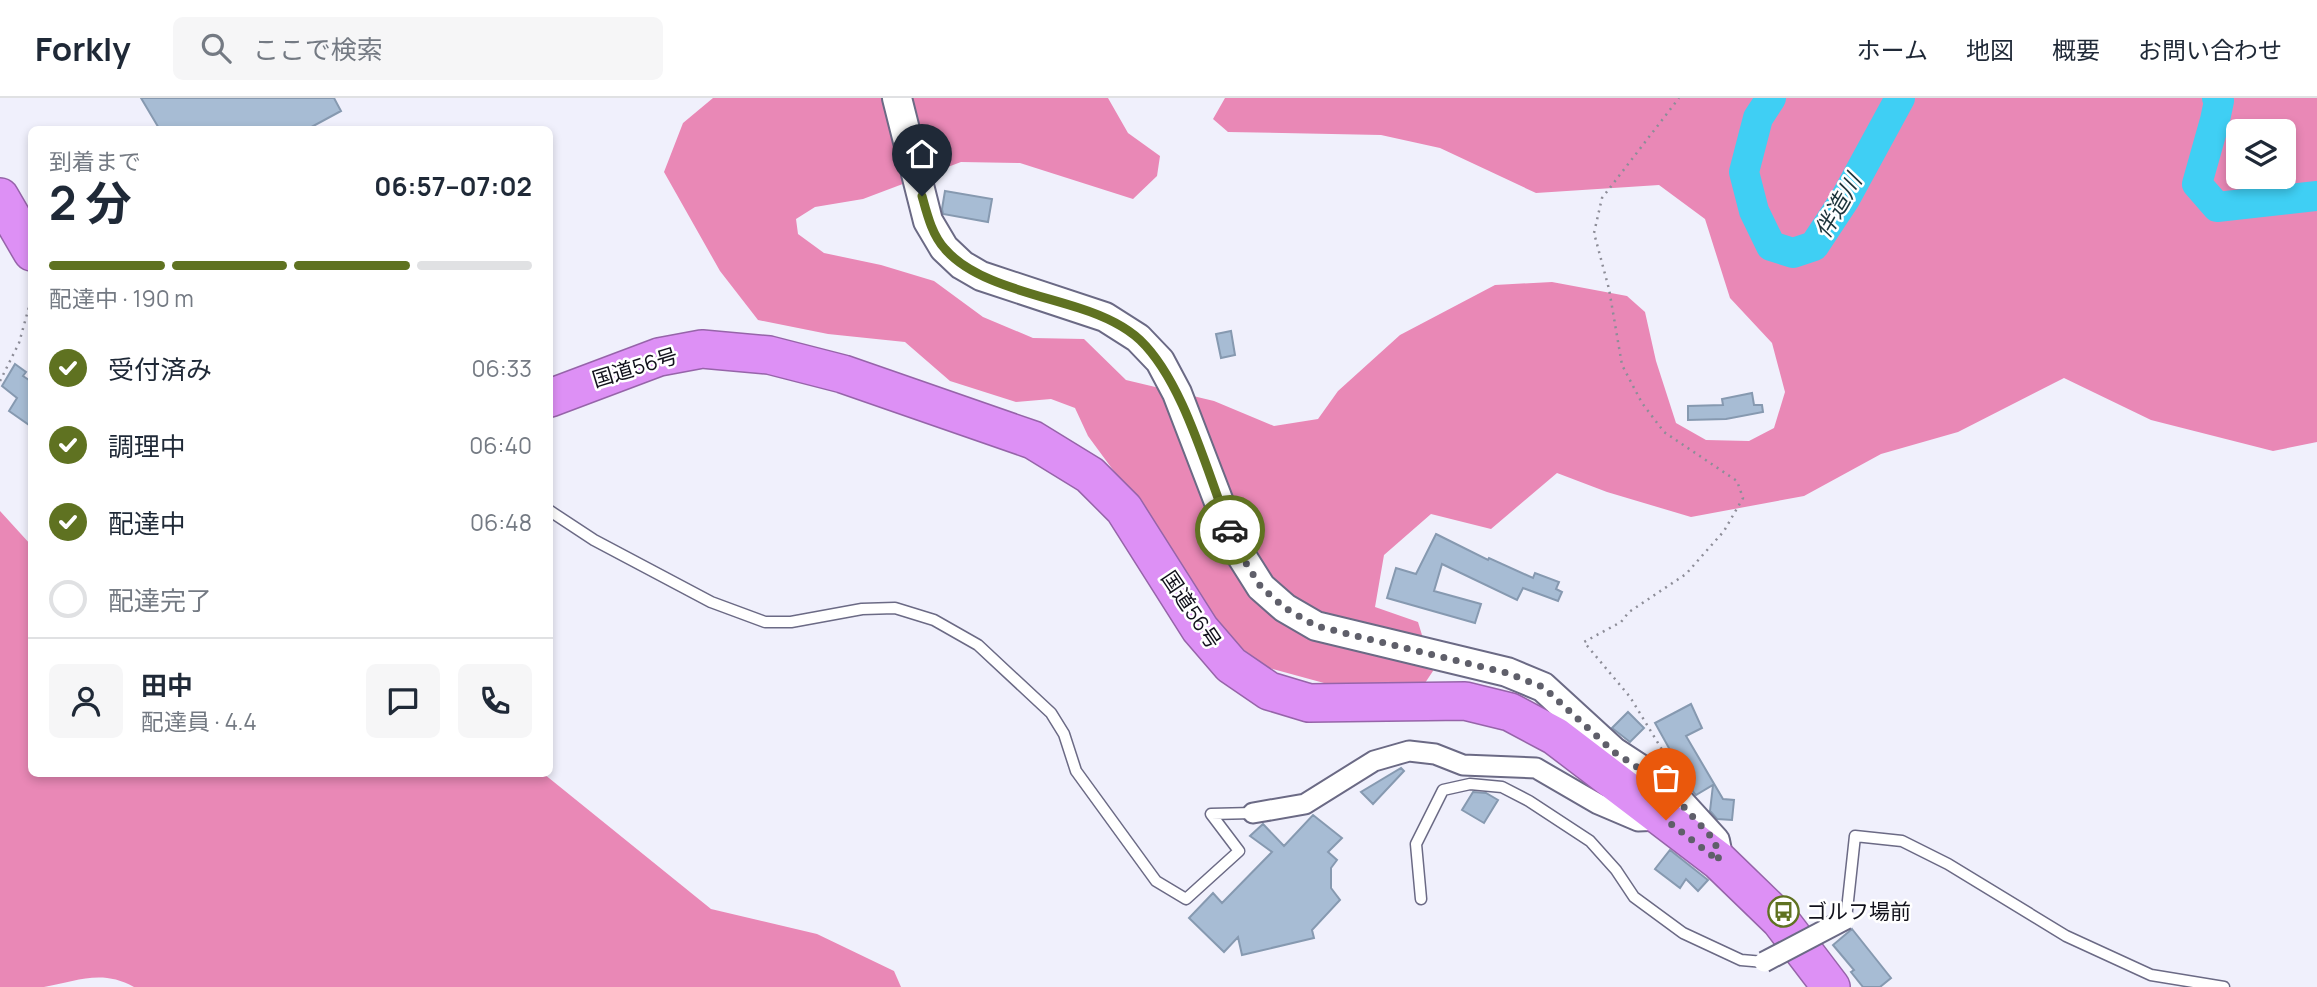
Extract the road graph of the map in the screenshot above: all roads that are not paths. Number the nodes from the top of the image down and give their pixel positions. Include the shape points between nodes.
1 (897, 98) edge
2 (0, 197) edge
3 (28, 245) edge
4 (553, 397) edge
5 (553, 513) edge
6 (1253, 813) joint
7 (1666, 820) junction
8 (1719, 861) junction
9 (1421, 899) dead end
10 (1846, 919) joint
11 (1764, 962) joint
12 (1831, 987) edge
13 (2224, 987) edge

1 - 8 main road via 928,220 944,248 981,276 1105,317 1138,338 1160,361 1177,393 1237,549 1261,587 1316,626 1507,673 1543,687 1614,752 1663,784 1715,841
2 - 3 highway
4 - 7 highway, 国道56号 via 659,357 702,349 769,355 843,374 1033,440 1090,475 1124,509 1200,629 1231,665 1269,691 1309,703 1465,701 1510,712 1555,736
5 - 6 lane via 711,602 765,622 895,608 934,620 978,645 1051,713 1064,734 1076,771 1156,881 1186,899 1239,851 1211,814
6 - 7 street via 1305,804 1374,761 1409,751 1435,754 1463,765 1536,768 1638,821
7 - 8 highway, 国道56号
8 - 12 highway, 国道56号 via 1780,920
9 - 11 lane via 1416,844 1443,790 1470,784 1502,787 1590,841 1634,897 1683,933 1741,960
10 - 11 street, bridge
10 - 13 lane via 1855,836 1902,841 2078,942 2151,975

